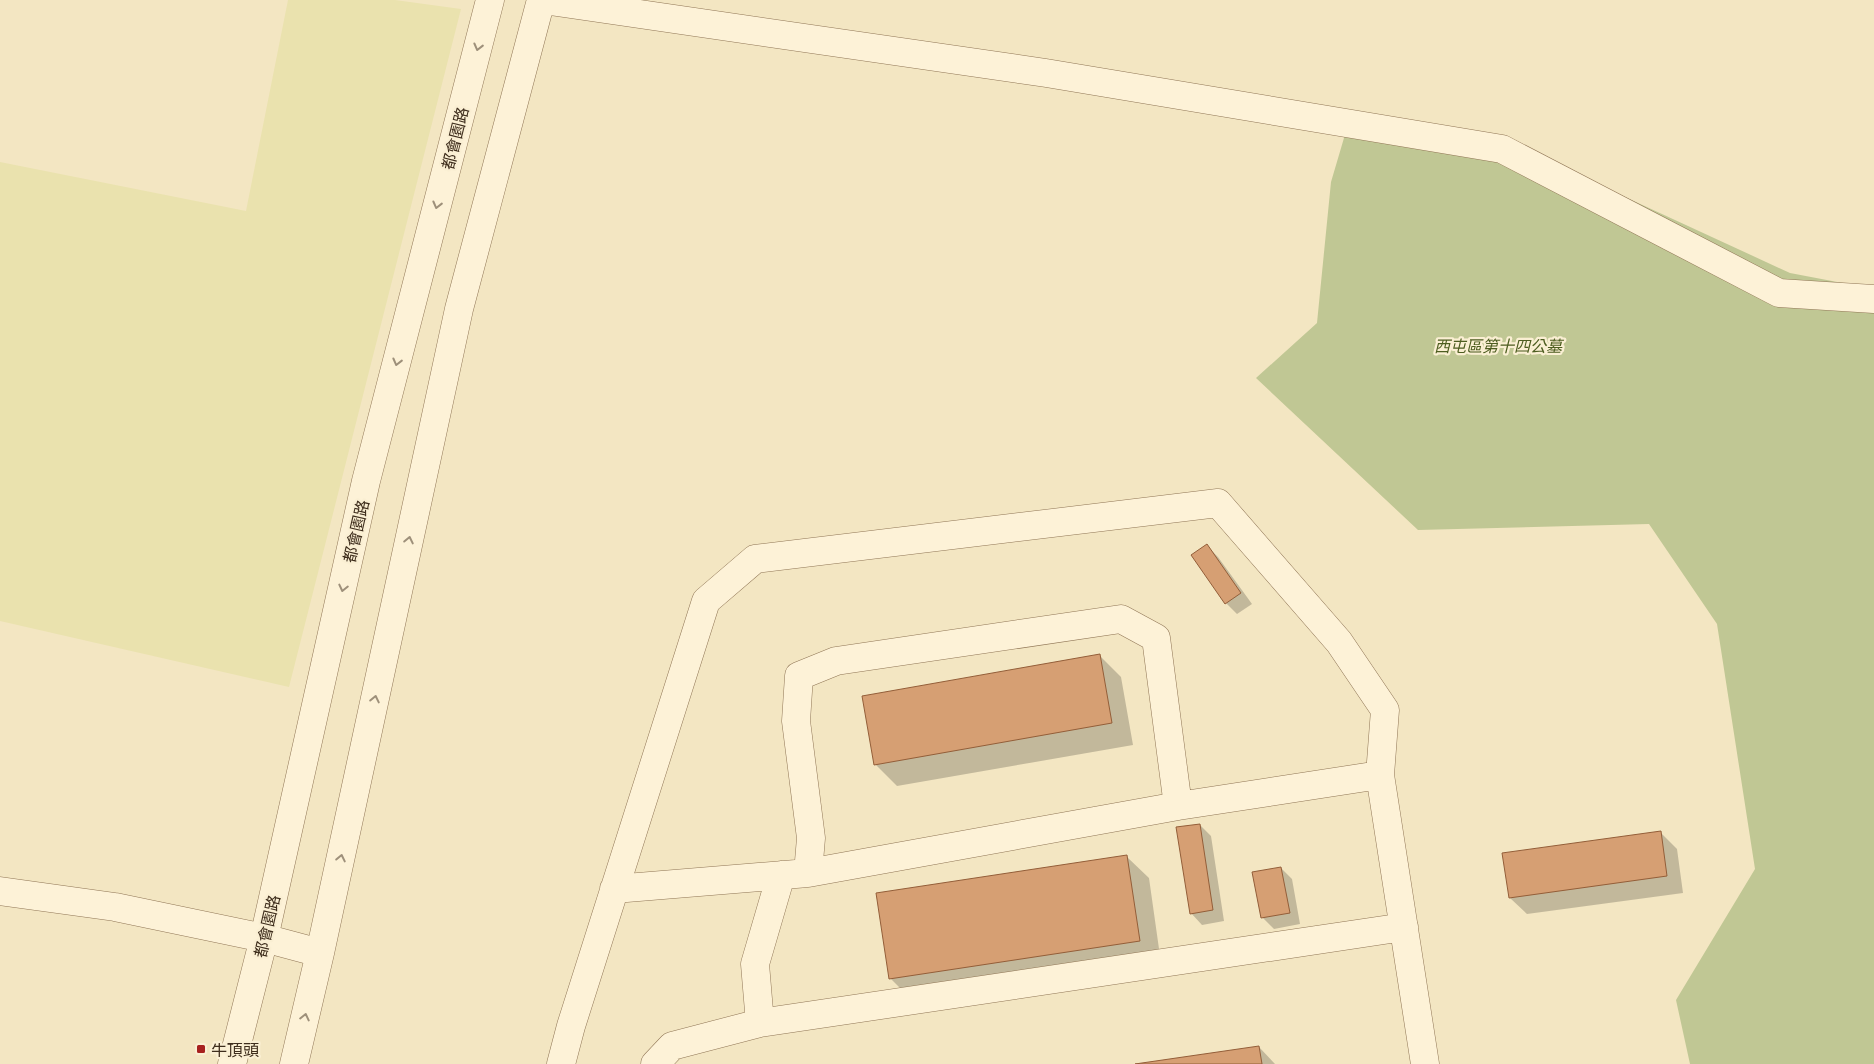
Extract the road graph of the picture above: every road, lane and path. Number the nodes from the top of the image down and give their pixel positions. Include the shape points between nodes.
1 (490, 0) edge
2 (542, 0) edge
3 (1874, 299) edge
4 (1380, 774) junction
5 (1178, 806) junction
6 (808, 873) junction
7 (781, 875) junction
8 (614, 889) junction
9 (0, 891) edge
10 (1404, 927) junction
11 (264, 938) junction
12 (320, 953) junction
13 (760, 1023) junction
14 (232, 1064) edge
15 (294, 1064) edge
16 (561, 1064) edge
17 (655, 1064) edge
18 (1425, 1064) edge

1 -> 11 street, 都會園路 via 366,482
2 - 3 street via 1046,73 1502,149 1779,292
12 -> 2 street via 459,309
4 - 5 street
4 - 8 street via 1385,710 1339,642 1218,503 755,559 706,601
4 - 10 street
5 - 6 street
5 - 6 street via 1156,638 1121,619 836,661 799,676 796,721 811,838
6 - 7 street
7 - 8 street
7 - 13 street via 755,964
8 - 16 street
9 - 11 street via 115,907
10 - 13 street
10 - 18 street
11 - 12 street
11 - 14 street, 都會園路
15 -> 12 street
13 - 17 street via 672,1046

